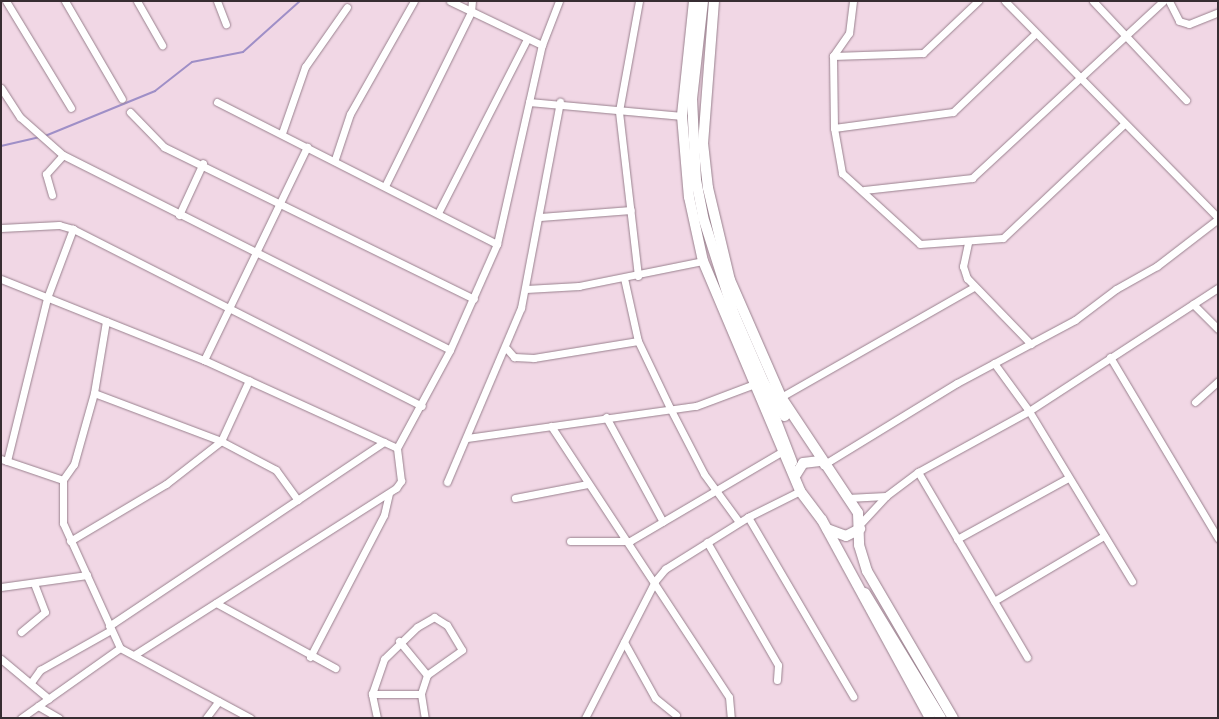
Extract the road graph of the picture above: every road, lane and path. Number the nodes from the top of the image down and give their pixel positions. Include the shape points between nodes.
1 (6, 1) edge
2 (65, 1) edge
3 (137, 1) edge
4 (217, 1) edge
5 (414, 1) edge
6 (450, 1) edge
7 (472, 1) edge
8 (559, 1) edge
9 (639, 1) edge
10 (694, 1) edge
11 (704, 1) edge
12 (714, 1) edge
13 (853, 1) edge
14 (978, 1) edge
15 (1005, 1) edge
16 (1093, 1) edge
17 (1163, 1) edge
18 (1169, 1) edge
19 (346, 7) dead end
20 (471, 12) junction
21 (1218, 12) edge
22 (226, 24) dead end
23 (1035, 34) junction
24 (1127, 38) junction
25 (527, 39) junction
26 (162, 45) dead end
27 (542, 45) junction
28 (833, 56) junction
29 (1079, 81) junction
30 (1, 88) edge
31 (122, 99) dead end
32 (1186, 100) dead end
33 (217, 102) dead end
34 (528, 102) junction
35 (560, 102) junction
36 (71, 108) dead end
37 (619, 111) junction
38 (130, 112) dead end
39 (682, 116) junction
40 (1123, 125) junction
41 (834, 128) junction
42 (282, 133) junction
43 (307, 147) junction
44 (63, 155) junction
45 (335, 159) junction
46 (203, 163) junction
47 (385, 186) junction
48 (864, 190) junction
49 (52, 195) dead end
50 (282, 203) junction
51 (631, 210) junction
52 (438, 213) junction
53 (179, 214) junction
54 (540, 217) junction
55 (1218, 218) edge
56 (1, 228) edge
57 (73, 229) junction
58 (968, 243) junction
59 (496, 244) junction
60 (258, 254) junction
61 (703, 261) junction
62 (638, 276) junction
63 (1, 278) edge
64 (624, 278) junction
65 (974, 287) junction
66 (526, 288) junction
67 (1218, 288) edge
68 (46, 298) junction
69 (474, 299) junction
70 (1193, 304) junction
71 (230, 309) junction
72 (106, 321) junction
73 (1218, 329) edge
74 (638, 341) junction
75 (1031, 344) junction
76 (506, 349) junction
77 (450, 350) junction
78 (1110, 357) junction
79 (204, 360) junction
80 (994, 363) junction
81 (249, 380) junction
82 (1218, 381) edge
83 (764, 383) junction
84 (752, 385) junction
85 (94, 393) junction
86 (782, 397) junction
87 (1195, 402) dead end
88 (422, 406) junction
89 (670, 408) junction
90 (1029, 411) junction
91 (606, 417) junction
92 (551, 426) junction
93 (467, 438) junction
94 (221, 441) junction
95 (384, 442) junction
96 (397, 448) junction
97 (783, 451) junction
98 (4, 460) edge
99 (820, 460) junction
100 (793, 472) junction
101 (918, 472) junction
102 (1068, 478) junction
103 (63, 480) junction
104 (447, 482) dead end
105 (588, 484) junction
106 (800, 491) junction
107 (717, 492) junction
108 (389, 494) junction
109 (886, 496) junction
110 (515, 498) dead end
111 (846, 498) junction
112 (298, 500) junction
113 (748, 517) junction
114 (664, 522) junction
115 (739, 522) junction
116 (860, 526) junction
117 (827, 529) junction
118 (1104, 536) junction
119 (1218, 538) edge
120 (957, 539) junction
121 (70, 541) junction
122 (570, 541) dead end
123 (630, 541) junction
124 (707, 542) junction
125 (860, 556) junction
126 (842, 558) junction
127 (87, 574) junction
128 (655, 581) junction
129 (1132, 582) dead end
130 (34, 584) junction
131 (1, 588) edge
132 (994, 601) junction
133 (216, 603) junction
134 (875, 604) junction
135 (110, 628) junction
136 (21, 632) dead end
137 (399, 641) junction
138 (624, 642) junction
139 (120, 648) junction
140 (134, 655) junction
141 (310, 657) junction
142 (1027, 657) dead end
143 (1, 659) edge
144 (335, 668) dead end
145 (427, 675) junction
146 (777, 680) dead end
147 (32, 681) junction
148 (372, 694) junction
149 (421, 694) junction
150 (853, 696) dead end
151 (49, 699) junction
152 (220, 701) junction
153 (38, 706) junction
154 (676, 715) dead end
155 (21, 718) edge
156 (59, 718) edge
157 (206, 718) edge
158 (250, 718) edge
159 (377, 718) edge
160 (425, 718) edge
161 (585, 718) edge
162 (731, 718) edge
163 (930, 718) edge
164 (941, 718) edge
165 (953, 718) edge

1 - 36 street
2 - 31 street
3 - 26 street
4 - 22 street
5 - 45 street via 350,114
6 - 20 street
7 - 20 street
8 - 27 street
9 - 37 street
10 - 39 main road
11 - 83 main road via 692,99 696,180 723,284
12 - 86 main road via 703,100 708,188 730,280
13 - 28 street via 849,33
14 - 28 street via 924,52
15 - 23 street
16 - 24 street
17 - 24 street
18 - 21 street via 1179,21 1188,24
19 - 42 street via 305,67
20 - 25 street
20 - 47 street
23 - 29 street
23 - 41 street via 952,112
24 - 29 street
24 - 32 street
25 - 27 street
25 - 52 street
27 - 34 street
28 - 41 street
29 - 40 street
29 - 48 street via 972,178
30 - 44 street via 20,118
33 - 42 street
34 - 35 street
34 - 59 street
35 - 37 street
35 - 54 street
37 - 39 street
37 - 51 street
38 - 46 street via 164,147
39 - 61 main road via 689,197
40 - 55 street
40 - 58 street via 1003,238
41 - 48 street via 842,173
42 - 43 street
43 - 45 street
43 - 50 street
44 - 49 street via 46,174
44 - 53 street
45 - 47 street
46 - 50 street
46 - 53 street
47 - 52 street
48 - 58 street via 920,244
50 - 60 street
50 - 69 street
51 - 54 street
51 - 62 street
52 - 59 street
53 - 60 street
54 - 66 street
55 - 75 street via 1158,266
56 - 57 street via 59,225
57 - 68 street
57 - 71 street
58 - 65 street via 963,266
59 - 69 street
60 - 71 street
60 - 77 street
61 - 62 street
61 - 84 main road
62 - 64 street
63 - 68 street
64 - 66 street
64 - 74 street
65 - 75 street
65 - 86 street
66 - 76 street
67 - 70 street
68 - 72 street
68 - 98 street
69 - 77 street
70 - 73 street
70 - 78 street
71 - 79 street
71 - 88 street
72 - 79 street
72 - 85 street
74 - 76 street via 534,358 514,357
74 - 89 street
75 - 80 street
76 - 93 street
77 - 88 street
78 - 90 street
78 - 119 street
79 - 81 street
80 - 90 street
80 - 99 street
81 - 94 street
81 - 95 street
82 - 87 street
83 - 99 main road via 800,440
83 - 100 main road via 792,454
84 - 89 street via 713,402
84 - 97 main road
85 - 94 street
85 - 103 street via 74,464
86 - 99 main road
88 - 96 street
89 - 91 street
89 - 107 street
90 - 101 street
90 - 102 street
91 - 92 street
91 - 114 street
92 - 93 street
92 - 105 street
93 - 104 street
94 - 112 street via 276,470
94 - 121 street via 166,484
95 - 96 street
95 - 112 street
96 - 108 street via 400,481
97 - 100 main road
97 - 107 street
98 - 103 street
99 - 100 main road via 803,463
99 - 111 main road
100 - 106 main road
101 - 109 street
101 - 120 street
102 - 118 street
102 - 120 street
103 - 121 street via 63,523
105 - 110 street
105 - 123 street
106 - 113 street
106 - 117 main road
107 - 114 street
107 - 115 street
108 - 133 street
108 - 141 street via 384,515 335,602
109 - 111 street
109 - 116 street
111 - 116 main road
112 - 135 street
113 - 115 street
113 - 150 street
114 - 123 street
115 - 124 street
116 - 117 main road via 846,536
116 - 125 main road
117 - 126 main road
118 - 129 street
118 - 132 street
120 - 132 street
121 - 127 street
122 - 123 street
123 - 128 street
124 - 128 street
124 - 146 street via 778,665
125 - 134 main road via 860,570
125 - 165 main road
126 - 134 main road
126 - 163 main road
127 - 130 street
127 - 135 street
128 - 138 street
128 - 162 street via 729,697
130 - 131 street
130 - 136 street via 45,612
132 - 142 street
133 - 140 street
133 - 141 street
134 - 164 main road
135 - 139 street
135 - 147 street via 40,670
137 - 145 street
137 - 145 street via 434,617 447,625 462,652
137 - 148 street via 384,659
138 - 154 street via 655,698
138 - 161 street
139 - 140 street
139 - 151 street
140 - 152 street
141 - 144 street
143 - 147 street
145 - 149 street
147 - 151 street
148 - 149 street
148 - 159 street
149 - 160 street
151 - 153 street
152 - 157 street
152 - 158 street
153 - 155 street
153 - 156 street

